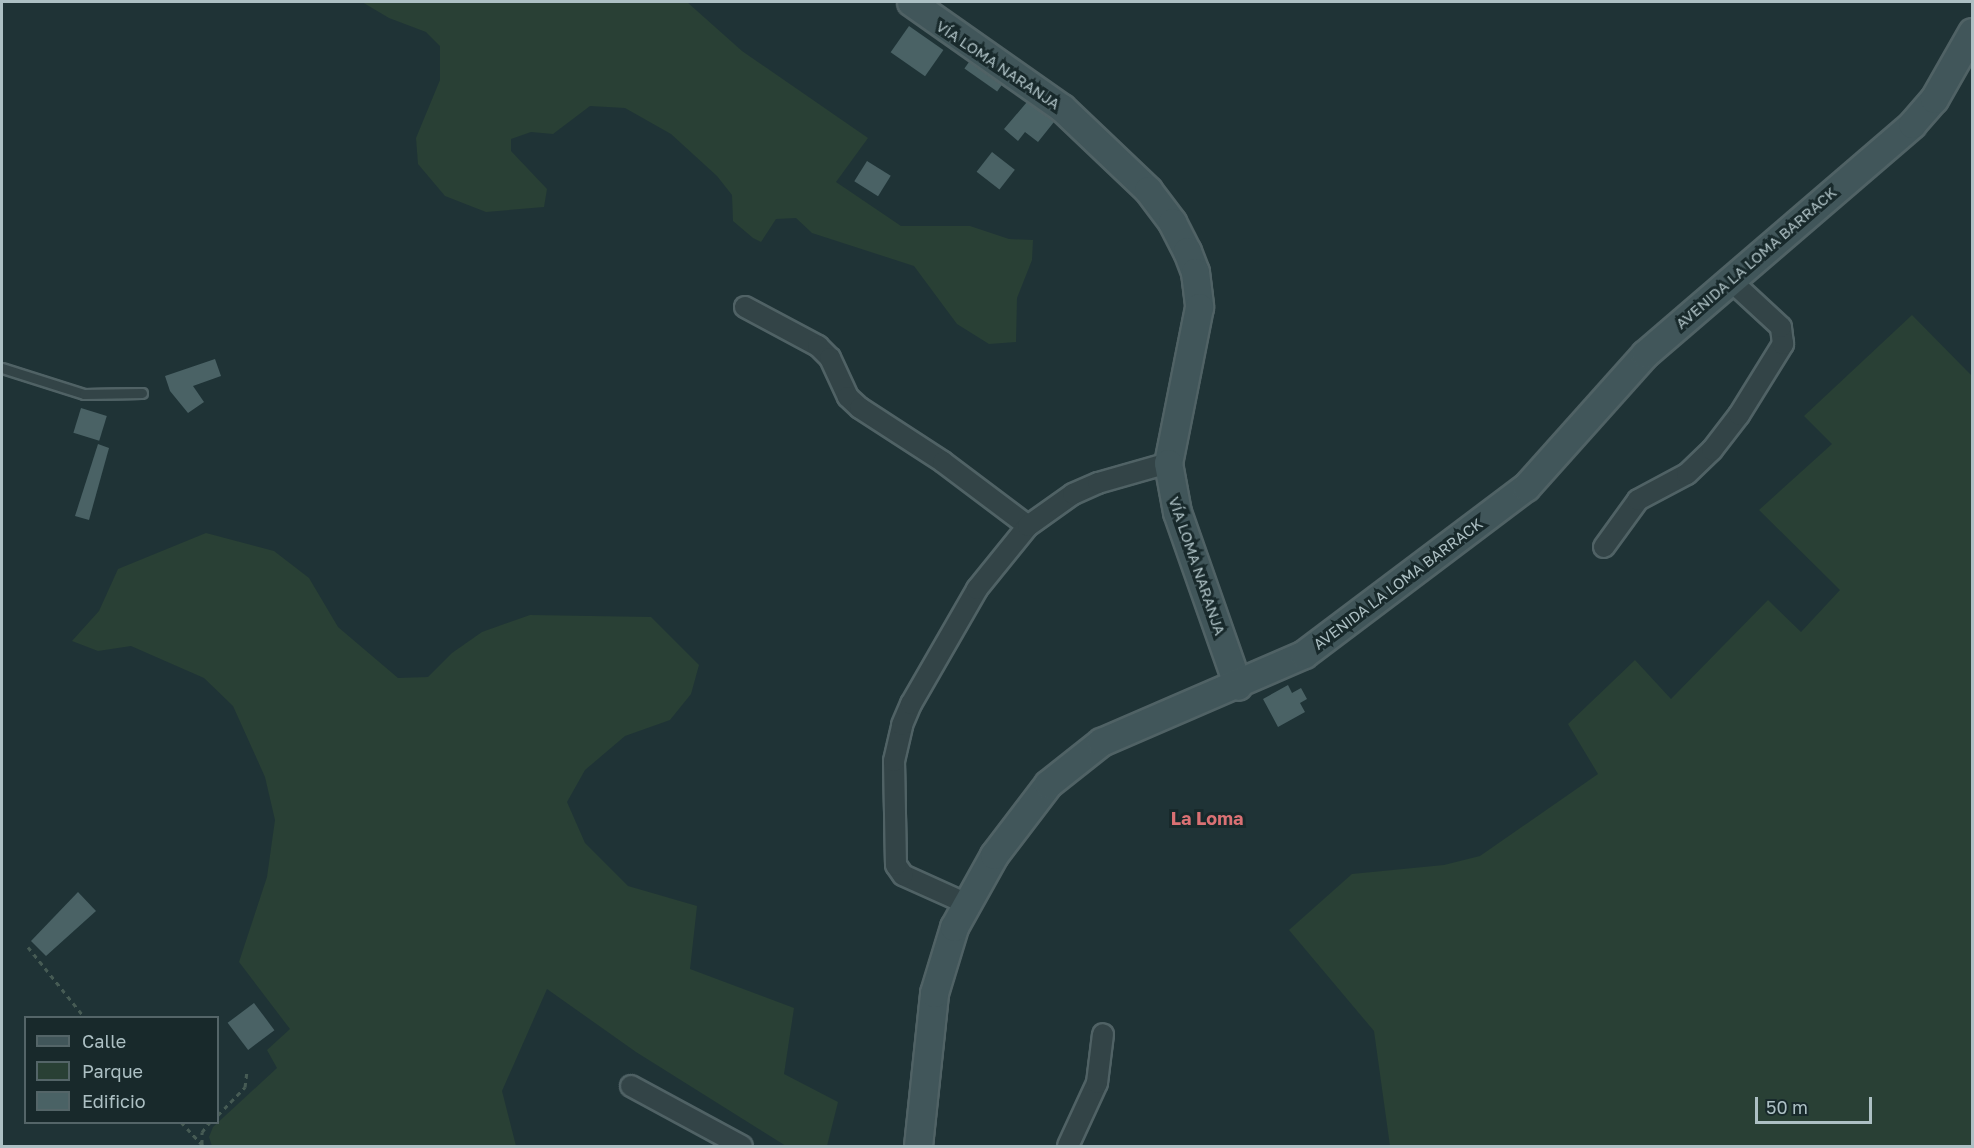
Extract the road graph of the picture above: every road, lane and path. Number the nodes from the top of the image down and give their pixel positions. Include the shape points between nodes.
1 (911, 2) edge
2 (1972, 32) edge
3 (1730, 280) junction
4 (745, 307) dead end
5 (2, 368) edge
6 (142, 393) dead end
7 (1168, 463) junction
8 (1028, 526) junction
9 (1604, 547) dead end
10 (1238, 686) junction
11 (965, 903) junction
12 (28, 947) dead end
13 (85, 1016) edge
14 (1103, 1034) dead end
15 (247, 1070) dead end
16 (631, 1086) dead end
17 (219, 1114) edge
18 (183, 1124) edge
19 (208, 1124) edge
20 (202, 1146) edge
21 (742, 1146) edge
22 (918, 1146) edge
23 (1068, 1146) edge

1 - 7 main road, VÍA LOMA NARANJA via 1062,108 1148,190 1172,222 1196,272 1199,307
2 - 3 main road, AVENIDA LA LOMA BARRACK via 1934,99 1912,124
3 - 9 street via 1781,327 1783,344 1713,450 1687,474 1638,500
3 - 10 main road, AVENIDA LA LOMA BARRACK via 1626,374 1526,488 1332,635
4 - 8 street via 818,346 830,358 848,396 860,408 943,462
5 - 6 lane via 84,394
7 - 8 street via 1072,494
7 - 10 main road, VÍA LOMA NARANJA via 1177,512
8 - 11 street via 976,589 915,696 897,743 896,866 903,875
10 - 11 main road, AVENIDA LA LOMA BARRACK via 1101,742 1076,758 1021,818
11 - 22 main road, AVENIDA LA LOMA BARRACK via 942,960 934,993
12 - 13 path
14 - 23 street via 1097,1083
15 - 17 path via 245,1088
16 - 21 street
18 - 20 path
19 - 20 path via 202,1132

